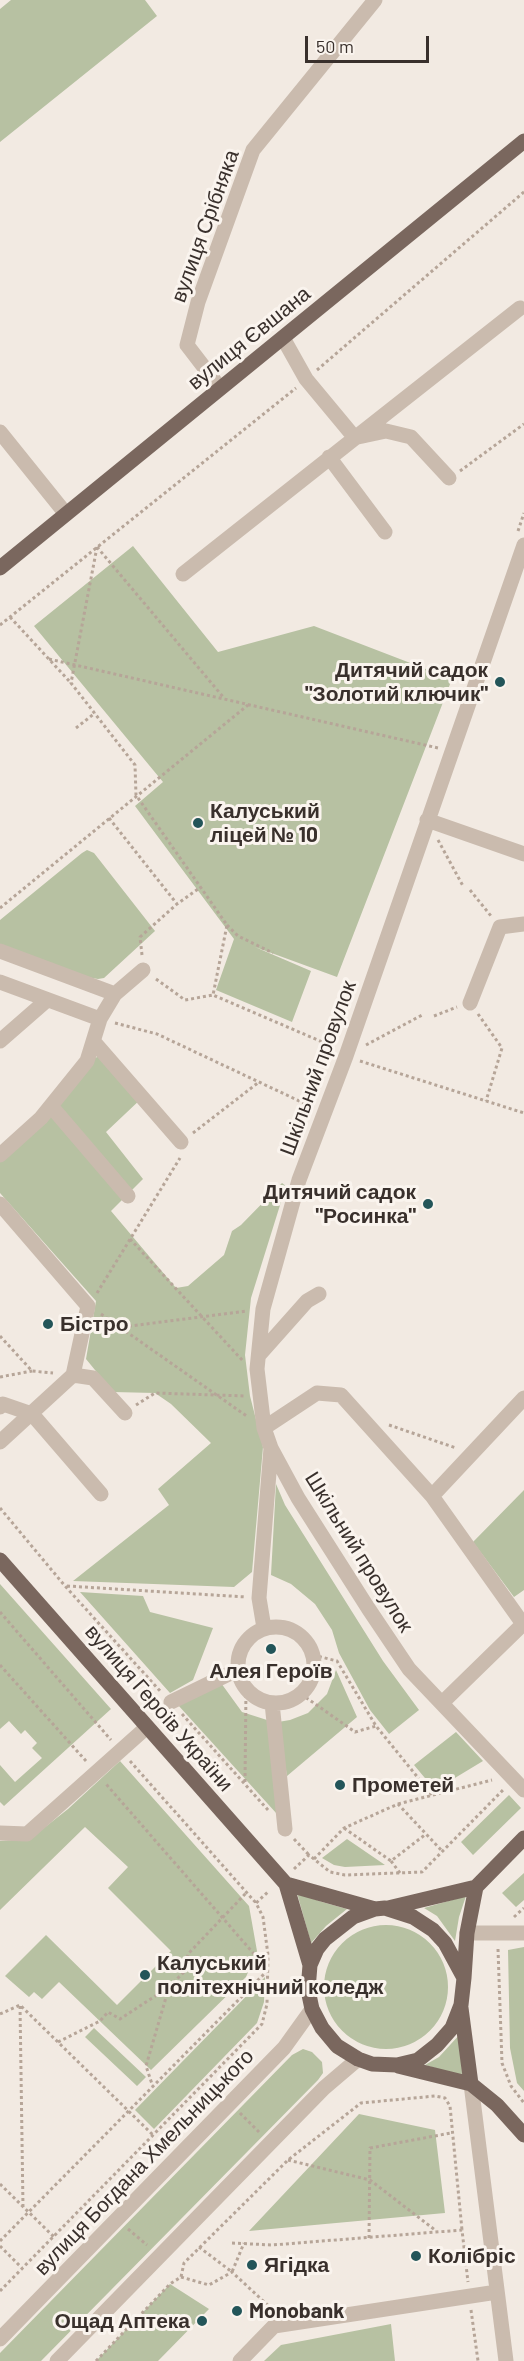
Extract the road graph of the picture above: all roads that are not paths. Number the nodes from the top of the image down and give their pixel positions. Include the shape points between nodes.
1 (375, 0) edge
2 (524, 141) edge
3 (520, 308) dead end
4 (283, 338) junction
5 (220, 388) junction
6 (0, 432) edge
7 (355, 438) junction
8 (329, 457) junction
9 (449, 478) road end
10 (66, 514) junction
11 (385, 532) dead end
12 (524, 545) edge
13 (0, 568) edge
14 (183, 574) dead end
15 (427, 819) junction
16 (524, 854) edge
17 (524, 924) edge
18 (0, 951) edge
19 (143, 970) road end
20 (0, 981) edge
21 (115, 994) junction
22 (47, 1000) junction
23 (470, 1003) road end
24 (100, 1019) junction
25 (0, 1041) edge
26 (94, 1042) junction
27 (51, 1106) junction
28 (182, 1142) road end
29 (0, 1155) edge
30 (128, 1196) dead end
31 (0, 1204) edge
32 (319, 1294) dead end
33 (259, 1355) junction
34 (73, 1375) junction
35 (524, 1398) edge
36 (0, 1407) edge
37 (125, 1413) road end
38 (32, 1414) junction
39 (264, 1428) junction
40 (0, 1442) edge
41 (271, 1448) junction
42 (101, 1494) dead end
43 (432, 1496) junction
44 (0, 1560) edge
45 (523, 1623) edge
46 (264, 1628) junction
47 (237, 1670) junction
48 (171, 1702) road end
49 (272, 1703) junction
50 (442, 1703) junction
51 (147, 1726) junction
52 (524, 1790) edge
53 (285, 1829) road end
54 (0, 1833) edge
55 (524, 1838) edge
56 (286, 1884) junction
57 (476, 1887) junction
58 (380, 1909) junction
59 (467, 1933) junction
60 (524, 1933) edge
61 (310, 1965) junction
62 (464, 1978) junction
63 (461, 2005) junction
64 (312, 2009) junction
65 (358, 2059) junction
66 (397, 2065) junction
67 (471, 2084) junction
68 (524, 2135) edge
69 (497, 2292) junction
70 (0, 2339) edge
71 (57, 2361) edge
72 (240, 2361) edge
73 (506, 2361) edge

1 - 5 street, вулиця Срібняка via 253,150 198,302 187,345
2 - 4 main road, вулиця Євшана
3 - 7 street
4 - 5 main road, вулиця Євшана
4 - 7 street via 306,379
5 - 10 main road, вулиця Євшана
6 - 10 street
7 - 8 street
7 - 9 street via 386,431 411,437
8 - 11 street
8 - 14 street
10 - 13 main road, вулиця Євшана
12 - 15 street, Шкільний провулок
15 - 16 street
15 - 33 street, Шкільний провулок via 300,1180 263,1309
17 - 23 street via 500,927
18 - 21 street
19 - 21 street
20 - 22 street
21 - 24 street
22 - 24 street
22 - 25 street
24 - 26 street
26 - 27 street via 87,1061
26 - 28 street
27 - 29 street
27 - 30 street
31 - 34 street via 88,1306
32 - 33 street via 307,1301
33 - 39 street, Шкільний провулок
34 - 37 street via 93,1378
34 - 38 street
35 - 43 street
36 - 38 street via 3,1404
38 - 40 street
38 - 42 street
39 - 41 street, Шкільний провулок
39 - 43 street via 317,1393 341,1395
41 - 46 street via 260,1598
41 - 50 street, Шкільний провулок via 368,1608 409,1669
43 - 45 street
44 - 51 main road, вулиця Героїв України
45 - 50 street
46 - 47 street via 240,1649
46 - 49 street via 288,1629 303,1639 313,1655 312,1676 301,1694 292,1700
47 - 48 street
47 - 49 street via 246,1689
49 - 53 street
50 - 52 street, Шкільний провулок
51 - 54 street via 27,1834
51 - 56 main road, вулиця Героїв України
55 - 57 main road
56 - 58 main road
56 - 61 main road, вулиця Героїв України
57 - 58 main road
57 - 59 main road
58 - 61 main road via 353,1917 325,1939
58 - 62 main road via 412,1917 433,1930 445,1943
59 - 60 street
59 - 62 main road
61 - 64 main road via 308,1990
62 - 63 main road
63 - 66 main road via 452,2028 437,2045 418,2060
63 - 67 main road
64 - 65 main road via 337,2046
64 - 70 street, вулиця Богдана Хмельницького via 284,2048
65 - 66 main road
65 - 71 street via 324,2088
66 - 67 main road
67 - 68 main road
67 - 69 street
69 - 72 street via 274,2326
69 - 73 street

